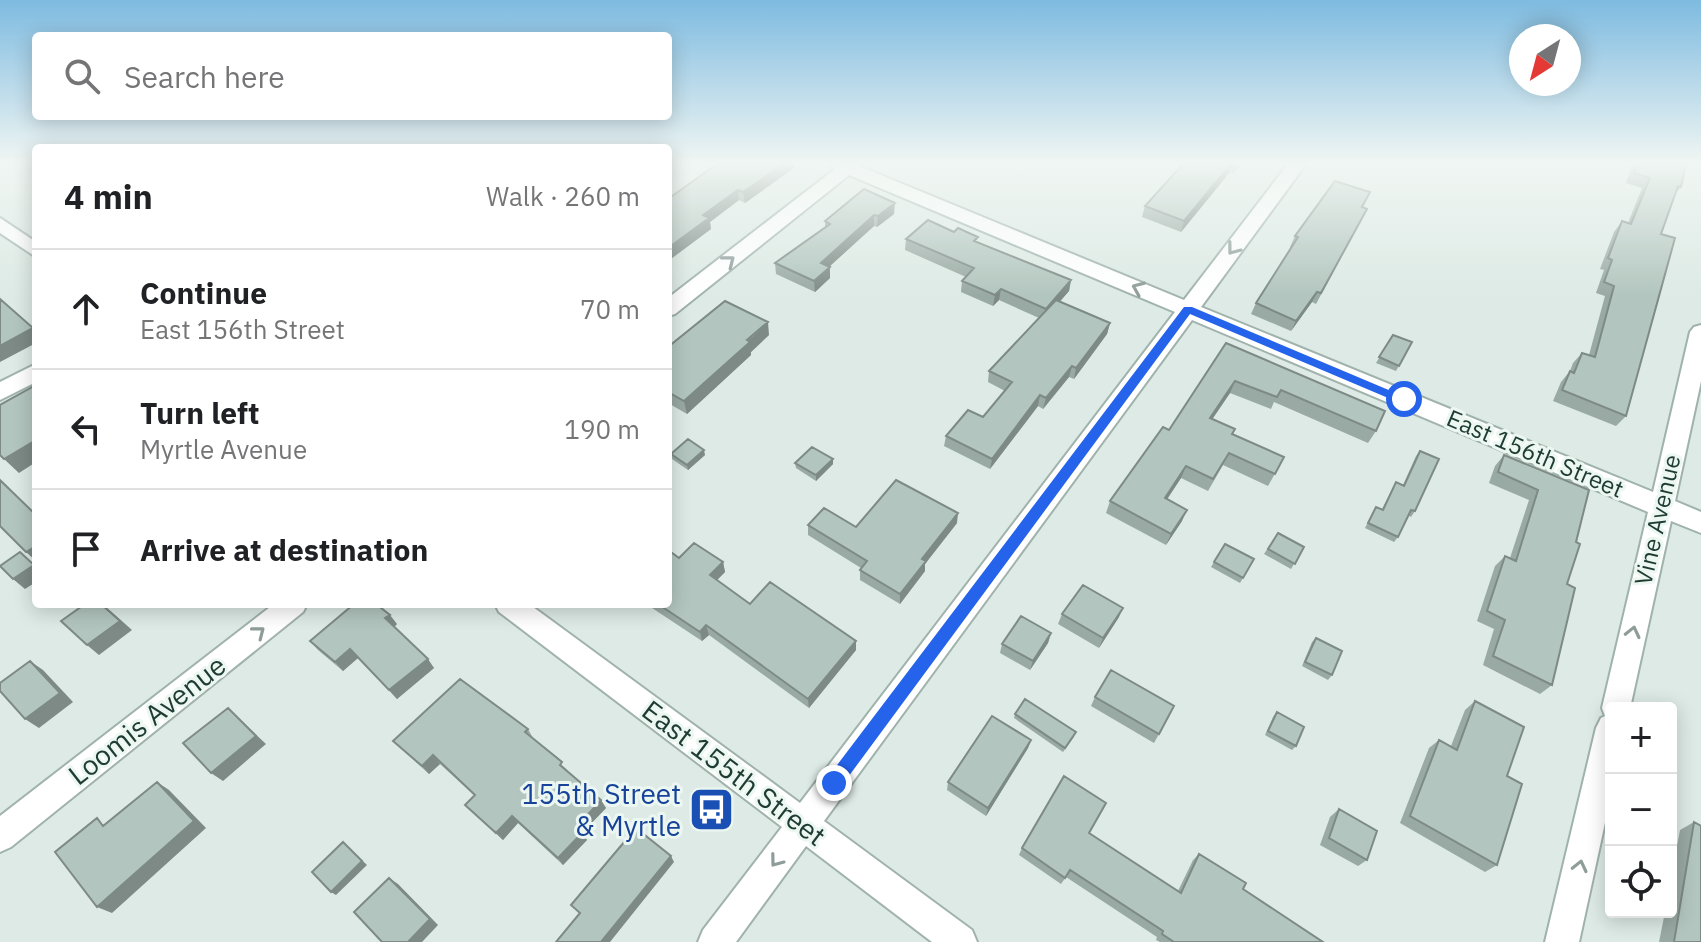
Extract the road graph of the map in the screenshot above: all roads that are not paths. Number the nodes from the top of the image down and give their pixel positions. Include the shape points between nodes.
1 (793, 208) edge
2 (948, 208) edge
3 (1264, 208) edge
4 (0, 224) edge
5 (32, 248) edge
6 (672, 306) edge
7 (1188, 309) junction
8 (1701, 332) edge
9 (32, 374) edge
10 (0, 392) edge
11 (1661, 506) junction
12 (1701, 523) edge
13 (289, 608) edge
14 (513, 608) edge
15 (1617, 702) edge
16 (1605, 754) edge
17 (803, 824) junction
18 (0, 836) edge
19 (715, 942) edge
20 (960, 942) edge
21 (1562, 942) edge

6 -> 1 street
7 -> 2 street, East 156th Street
3 -> 7 street
4 - 5 street
7 - 11 street, East 156th Street
7 - 17 street
8 - 11 street, Vine Avenue
9 - 10 street
11 - 12 street, East 156th Street
15 -> 11 street, Vine Avenue
18 -> 13 street, Loomis Avenue
14 - 17 street, East 155th Street
21 -> 16 street
17 -> 19 street
17 - 20 street, East 155th Street

